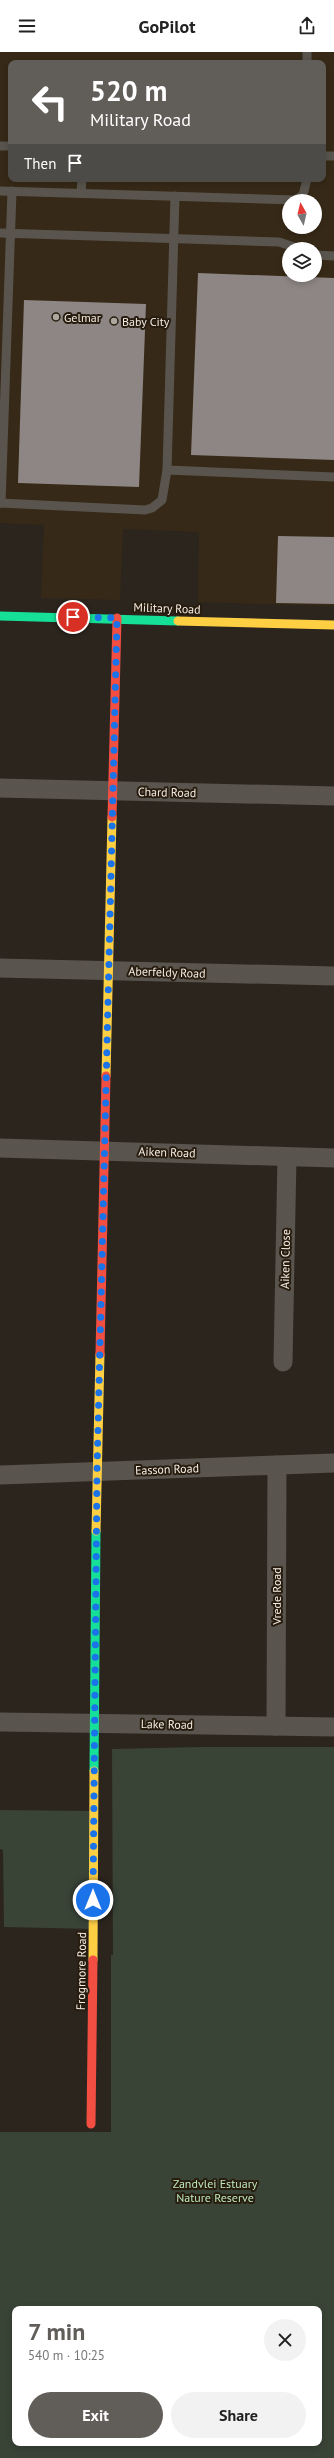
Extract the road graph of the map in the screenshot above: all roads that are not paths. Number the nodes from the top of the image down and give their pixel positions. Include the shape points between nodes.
1 (82, 182) edge
2 (306, 182) edge
3 (0, 191) edge
4 (12, 191) junction
5 (81, 193) junction
6 (175, 196) junction
7 (0, 233) edge
8 (10, 233) junction
9 (174, 239) junction
10 (282, 243) edge
11 (322, 255) edge
12 (334, 256) edge
13 (167, 470) junction
14 (334, 477) edge
15 (1, 503) edge
16 (0, 616) edge
17 (117, 618) junction
18 (334, 625) edge
19 (0, 788) edge
20 (112, 790) junction
21 (334, 796) edge
22 (0, 968) edge
23 (107, 970) junction
24 (334, 976) edge
25 (0, 1148) edge
26 (104, 1150) junction
27 (287, 1157) junction
28 (334, 1158) edge
29 (283, 1362) dead end
30 (334, 1463) edge
31 (277, 1465) junction
32 (97, 1472) junction
33 (0, 1475) edge
34 (0, 1722) edge
35 (96, 1723) junction
36 (276, 1726) junction
37 (334, 1726) edge
38 (91, 2124) dead end

1 - 5 lane
2 - 6 lane via 304,194 295,200
3 - 4 lane
4 - 5 lane
4 - 8 lane
5 - 6 lane
6 - 9 lane
7 - 8 lane
8 - 9 lane
8 - 15 lane
9 - 10 lane
9 - 13 lane
11 - 12 lane
13 - 14 lane
13 - 15 lane via 162,500 152,508 144,510
16 - 17 street, Military Road
17 - 18 street, Military Road
17 - 20 street, Frogmore Road
19 - 20 street, Chard Road
20 - 21 street, Chard Road
20 - 23 street, Frogmore Road
22 - 23 street, Aberfeldy Road
23 - 24 street, Aberfeldy Road
23 - 26 street, Frogmore Road
25 - 26 street, Aiken Road
26 - 27 street, Aiken Road
26 - 32 street, Frogmore Road
27 - 28 street, Aiken Road
27 - 29 street, Aiken Close
30 - 31 street, Easson Road
31 - 32 street, Easson Road
31 - 36 street, Vrede Road
32 - 33 street, Easson Road
32 - 35 street, Frogmore Road
34 - 35 street, Lake Road
35 - 36 street, Lake Road
35 - 38 street, Frogmore Road
36 - 37 street, Lake Road

